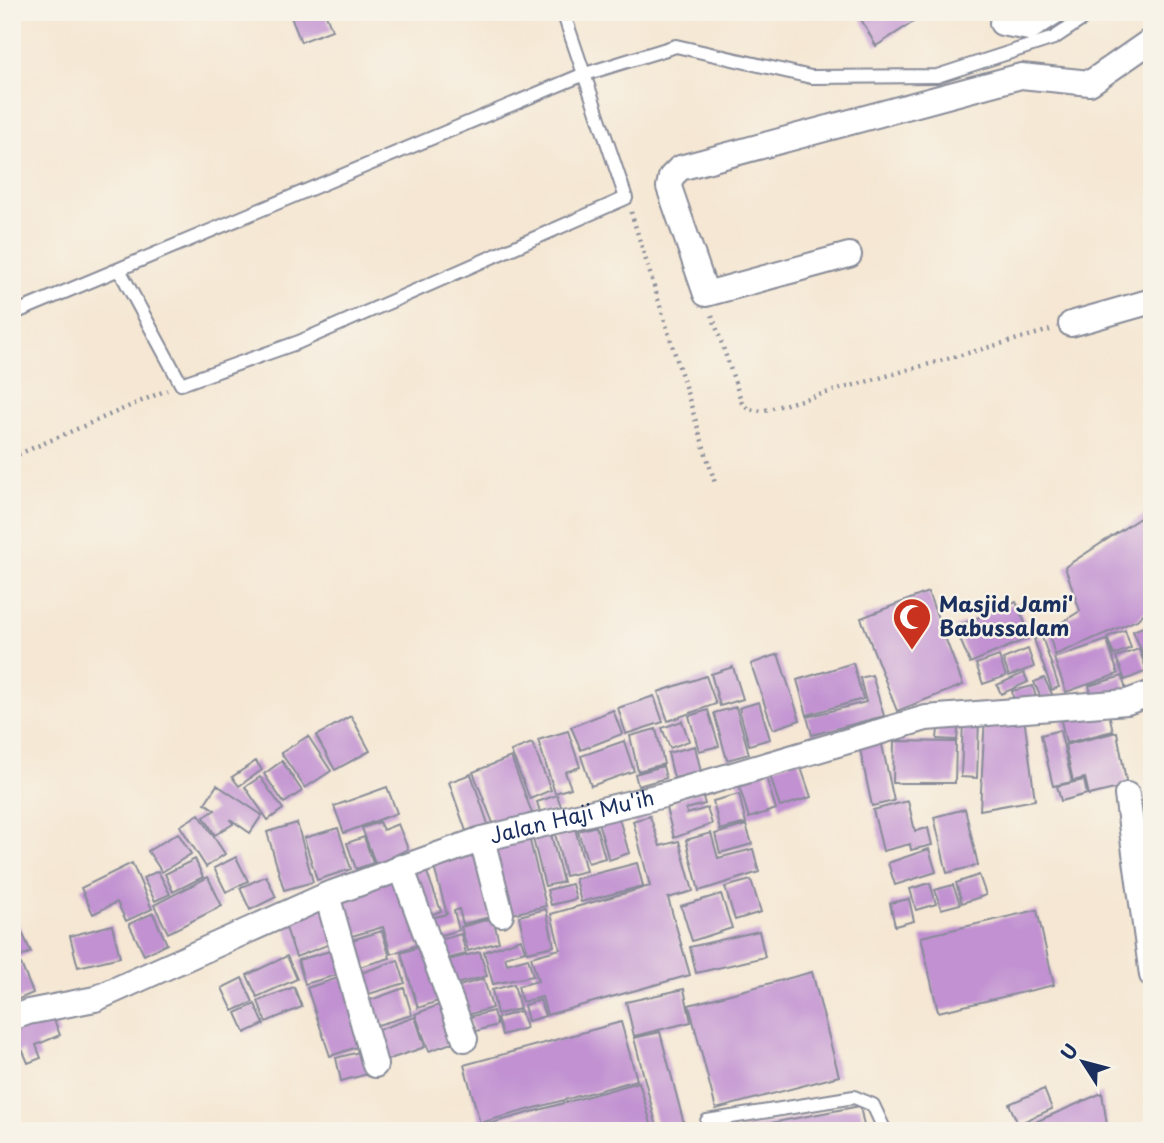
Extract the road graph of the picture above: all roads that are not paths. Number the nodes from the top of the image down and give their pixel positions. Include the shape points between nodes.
1 (563, 12) edge
2 (1054, 12) edge
3 (1093, 12) edge
4 (1002, 23) dead end
5 (1152, 40) edge
6 (583, 75) junction
7 (849, 255) dead end
8 (120, 271) junction
9 (1152, 301) edge
10 (12, 314) edge
11 (1071, 324) road end
12 (1152, 693) edge
13 (1127, 795) dead end
14 (481, 839) junction
15 (401, 867) junction
16 (1145, 870) edge
17 (327, 895) junction
18 (502, 914) dead end
19 (1151, 971) edge
20 (12, 1018) edge
21 (465, 1039) dead end
22 (375, 1065) dead end
23 (707, 1121) dead end
24 (885, 1131) edge

1 - 6 lane
2 - 4 street via 1029,28
3 - 6 lane via 1054,38 937,76 811,77 676,46
5 - 7 street via 1090,82 1021,76 680,168 671,177 668,187 706,294
6 - 8 lane
6 - 8 lane via 626,198 299,342 181,384
8 - 10 lane
9 - 11 street
12 - 14 street, Jalan Haji Mu'ih via 1127,702 926,718 668,794
13 - 16 street
14 - 15 street, Jalan Haji Mu'ih
14 - 18 street
15 - 17 street, Jalan Haji Mu'ih
15 - 21 street
16 - 19 street
17 - 20 street, Jalan Haji Mu'ih via 94,999
17 - 22 street
23 - 24 lane via 854,1097 873,1105

